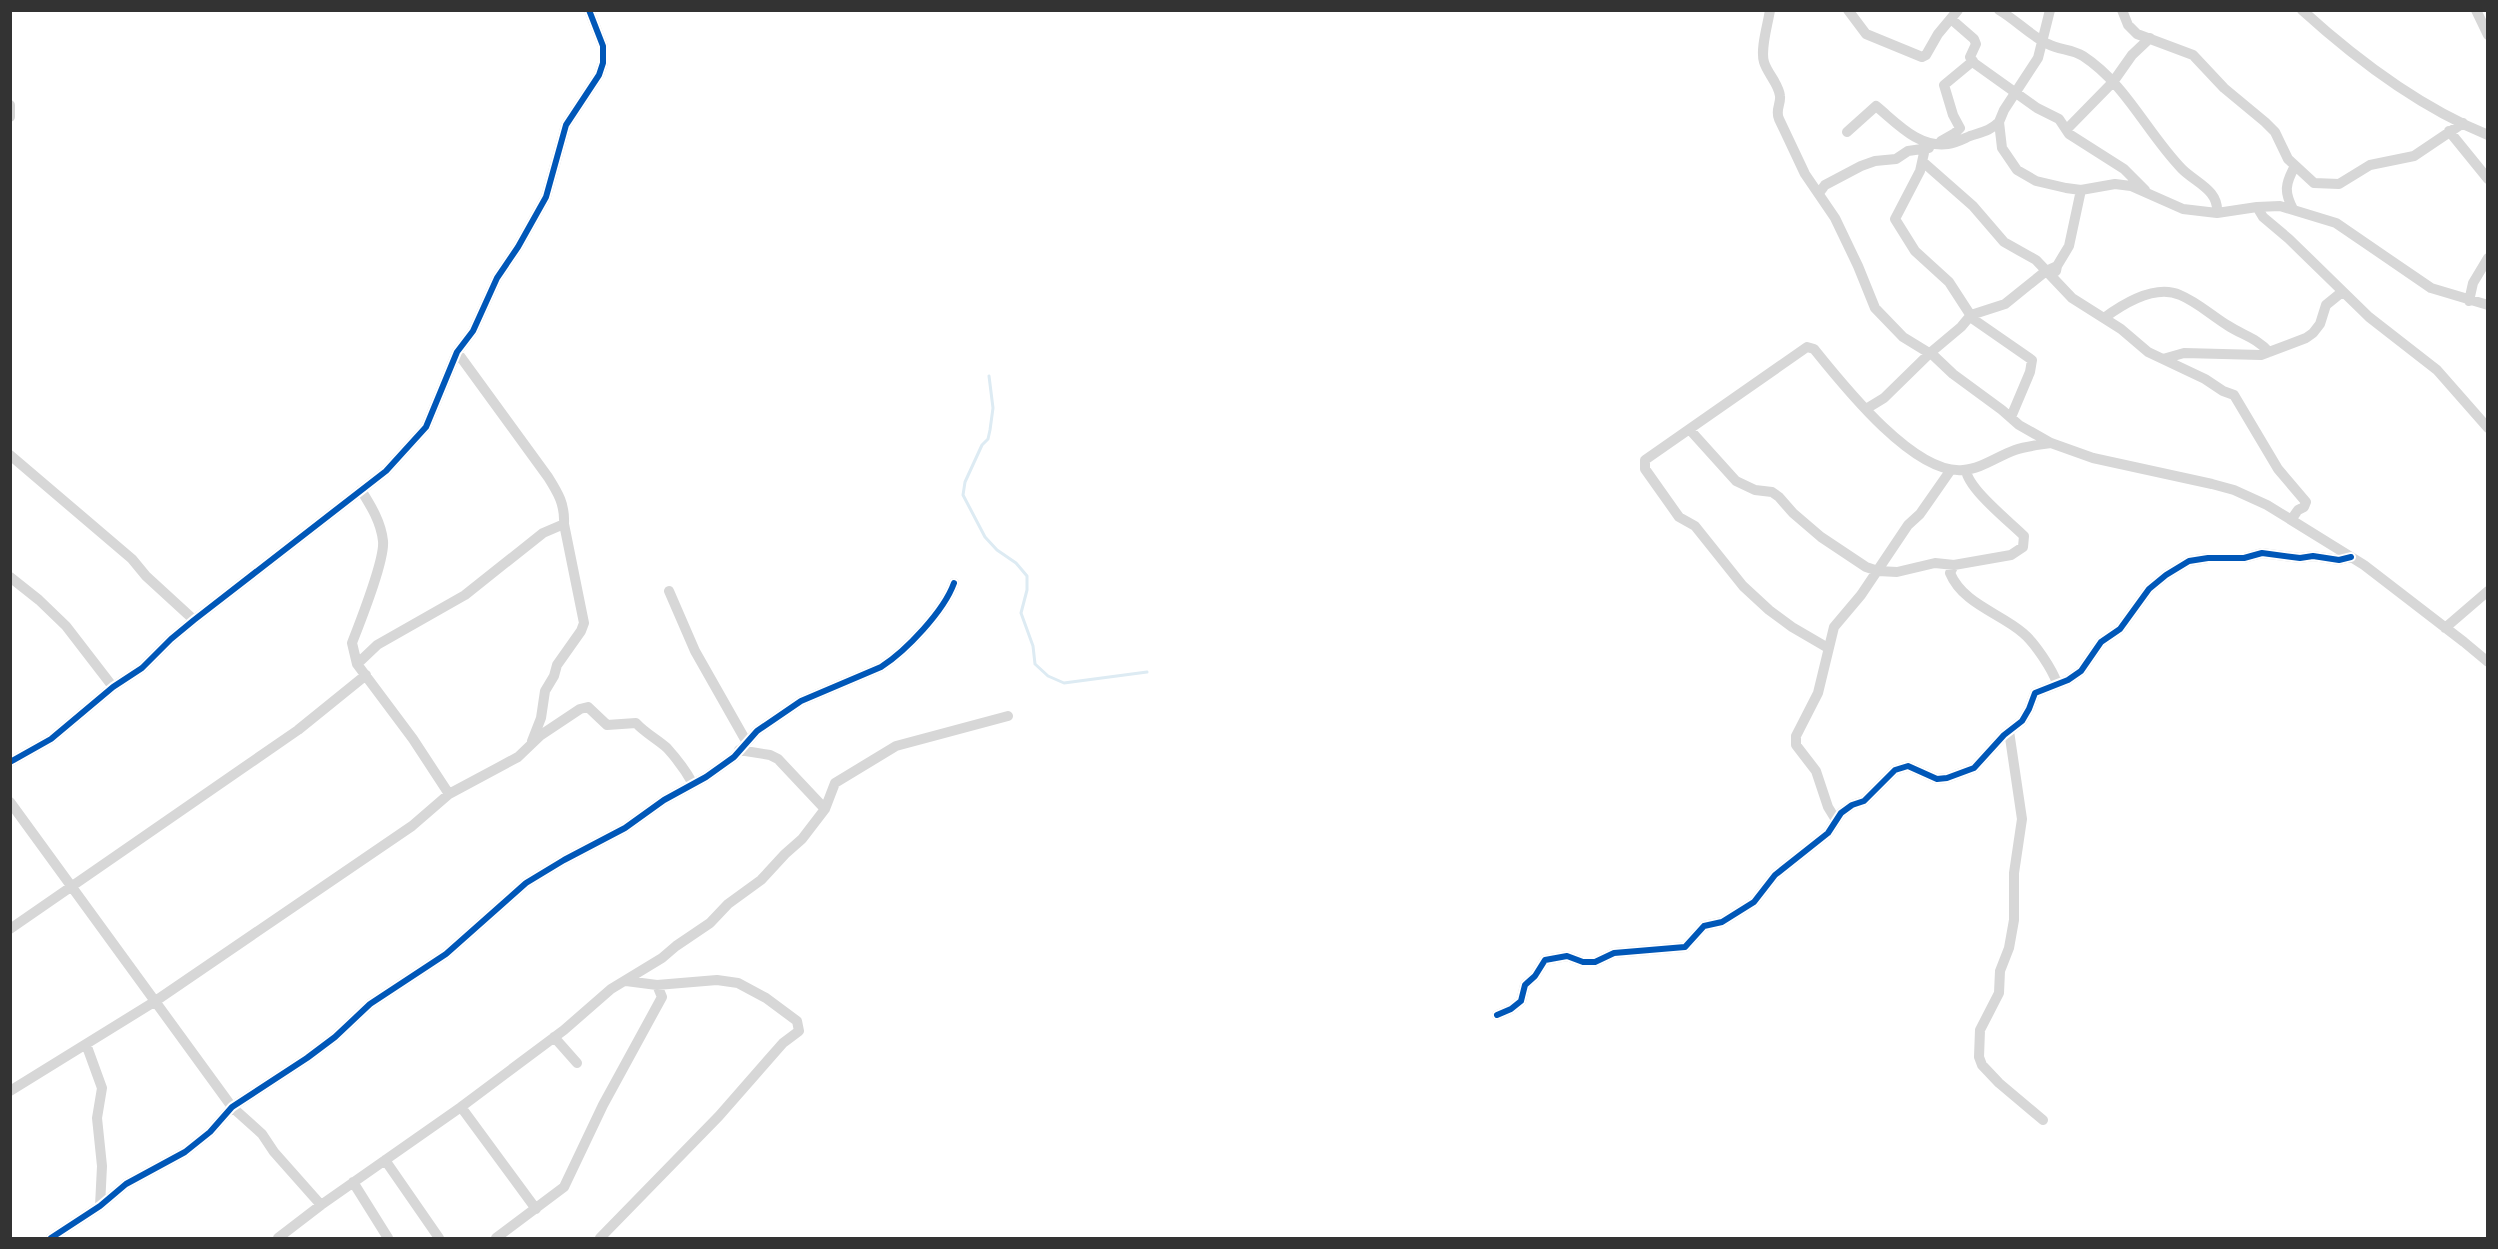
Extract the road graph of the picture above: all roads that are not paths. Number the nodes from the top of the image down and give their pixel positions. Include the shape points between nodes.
1 (588, 10) edge
2 (1770, 10) edge
3 (1848, 10) edge
4 (2000, 10) edge
5 (2050, 10) edge
6 (2122, 10) edge
7 (2132, 10) edge
8 (2302, 10) edge
9 (2476, 10) edge
10 (1954, 15) edge
11 (2128, 25) junction
12 (2487, 35) edge
13 (2150, 38) junction
14 (2042, 41) junction
15 (1972, 61) junction
16 (2113, 82) junction
17 (2015, 93) junction
18 (10, 105) edge
19 (10, 117) edge
20 (2463, 123) junction
21 (2067, 129) junction
22 (2449, 131) junction
23 (1847, 132) dead end
24 (1995, 134) junction
25 (2487, 135) edge
26 (1925, 146) junction
27 (1923, 162) junction
28 (2295, 166) junction
29 (2487, 179) edge
30 (2081, 190) junction
31 (2148, 192) junction
32 (1819, 193) junction
33 (2257, 207) junction
34 (2293, 209) junction
35 (2217, 213) junction
36 (2487, 258) edge
37 (2057, 266) junction
38 (2046, 271) junction
39 (2055, 280) junction
40 (2342, 292) junction
41 (2469, 301) junction
42 (2487, 305) edge
43 (1971, 315) junction
44 (2104, 318) junction
45 (458, 352) junction
46 (2269, 352) junction
47 (1930, 353) junction
48 (2163, 359) junction
49 (1866, 409) junction
50 (2011, 417) junction
51 (2487, 428) edge
52 (1690, 430) junction
53 (2051, 443) junction
54 (10, 455) edge
55 (1966, 470) junction
56 (1950, 471) junction
57 (361, 490) junction
58 (2290, 520) junction
59 (564, 524) junction
60 (2351, 557) junction
61 (1954, 565) junction
62 (1878, 571) junction
63 (10, 578) edge
64 (954, 583) dead end
65 (669, 591) dead end
66 (2487, 591) edge
67 (194, 620) junction
68 (2445, 628) junction
69 (1828, 648) junction
70 (2487, 662) edge
71 (357, 664) junction
72 (366, 675) junction
73 (2057, 683) junction
74 (113, 687) junction
75 (1008, 716) dead end
76 (2009, 731) junction
77 (746, 741) junction
78 (531, 744) junction
79 (740, 750) junction
80 (10, 762) edge
81 (693, 784) junction
82 (449, 794) junction
83 (10, 802) edge
84 (825, 809) junction
85 (1836, 820) junction
86 (73, 886) junction
87 (10, 929) edge
88 (626, 981) junction
89 (657, 986) junction
90 (154, 1002) junction
91 (1497, 1015) dead end
92 (554, 1037) junction
93 (86, 1044) junction
94 (577, 1063) dead end
95 (10, 1091) edge
96 (232, 1107) junction
97 (461, 1107) junction
98 (2043, 1120) dead end
99 (385, 1160) junction
100 (354, 1182) junction
101 (321, 1205) junction
102 (100, 1206) junction
103 (536, 1209) junction
104 (282, 1237) edge
105 (51, 1239) edge
106 (388, 1239) edge
107 (439, 1239) edge
108 (496, 1239) edge
109 (600, 1239) edge

1 - 45 street via 603,46 599,75 566,125 546,197
2 - 32 street via 1763,56 1779,92 1777,114 1805,174
3 - 10 street via 1866,34 1922,57
4 - 14 street
5 - 14 street
6 - 11 street
7 - 11 street
8 - 20 street via 2408,93
9 - 12 street
10 - 15 street via 1976,44
11 - 13 street via 2137,34
13 - 16 street
13 - 28 street via 2193,55 2275,132
14 - 16 street via 2083,56
14 - 17 street via 2034,67
15 - 17 street
15 - 26 street via 1944,85 1960,128 1955,134
16 - 21 street
16 - 35 street via 2182,169 2214,195
17 - 21 street via 2059,119
17 - 24 street
18 - 19 street
20 - 22 street
20 - 25 street
21 - 31 street via 2124,169
22 - 28 street via 2419,154 2370,165 2339,184 2314,183
22 - 29 street
23 - 26 street via 1876,106
24 - 26 street
24 - 30 street via 2011,164 2025,175
26 - 27 street
26 - 32 street via 1896,159 1862,166 1825,185
27 - 38 street via 1973,206 2004,242 2036,260
27 - 43 street via 1895,219 1914,251 1949,282
28 - 34 street via 2286,195
30 - 31 street via 2115,184
30 - 37 street via 2069,246
31 - 35 street via 2183,209
32 - 47 street via 1835,218 1875,308 1903,337
33 - 34 street
33 - 35 street
33 - 40 street
34 - 41 street via 2337,223 2431,288
36 - 41 street via 2473,283
37 - 38 street
37 - 39 street
38 - 39 street
38 - 43 street via 2005,304
39 - 44 street via 2072,298
40 - 46 street via 2326,305 2313,333
40 - 51 street via 2437,370
41 - 42 street
43 - 47 street
43 - 50 street via 2032,360
44 - 46 street via 2133,300 2177,293 2260,342
44 - 48 street
45 - 57 street via 426,427 386,471
45 - 59 street via 560,495 565,509
46 - 48 street via 2253,356 2184,353
47 - 49 street via 1884,398
47 - 50 street
48 - 58 street via 2234,395 2278,470 2306,502
49 - 52 street via 1814,349 1807,347
49 - 56 street via 1914,454
50 - 53 street
52 - 62 street via 1736,481 1779,496 1821,537 1853,560
52 - 69 street via 1646,460 1645,468 1679,517 1695,526 1743,586 1792,627
53 - 55 street via 2015,450
53 - 58 street via 2092,458 2234,490
54 - 67 street via 132,559
55 - 56 street
55 - 61 street via 1969,481 2024,536 2025,543 2011,555
56 - 62 street
57 - 67 street
57 - 71 street via 375,511 383,540 380,561 352,643
58 - 60 street
59 - 71 street via 543,533 465,595 377,645
59 - 78 street via 584,623 545,691 541,718
60 - 68 street
60 - 73 street via 2339,560 2262,554 2189,561 2149,589 2120,629 2101,642 2084,669
61 - 62 street via 1935,563 1898,572
61 - 73 street via 1950,573 1955,582 1983,608 2024,633 2051,667
62 - 69 street via 1834,627
63 - 74 street via 66,626
64 - 77 street via 921,632 892,660 801,701
65 - 77 street via 694,651
66 - 68 street
67 - 74 street via 142,668
68 - 70 street
69 - 85 street via 1818,693 1795,741 1816,771
71 - 72 street
72 - 82 street
72 - 86 street via 298,730
73 - 76 street via 2035,693 2022,721
74 - 80 street via 51,739
75 - 84 street via 896,746 835,783
76 - 85 street via 1974,768 1947,778 1931,778 1912,767 1900,767 1864,801 1847,808
76 - 98 street via 2022,819 2014,873 2014,920 2000,971 1999,993 1980,1030 1979,1057 1999,1083
77 - 79 street
78 - 81 street via 588,707 607,725 636,723 665,746
78 - 82 street via 518,757
79 - 81 street
79 - 84 street via 770,754 778,759
81 - 96 street via 526,884 446,954 361,1011 307,1058
82 - 90 street via 412,826
83 - 86 street
84 - 88 street via 802,839 754,886 703,929
85 - 91 street via 1828,833 1775,876 1754,902 1722,922 1704,926 1685,947 1614,953 1595,962 1567,956 1545,960 1525,985 1521,1001
86 - 87 street
86 - 90 street
88 - 89 street
88 - 92 street via 600,997
89 - 103 street via 662,998 603,1105 570,1178
89 - 109 street via 717,980 738,983 766,998 797,1022 799,1030
90 - 93 street
90 - 96 street
92 - 94 street
92 - 97 street
93 - 95 street
93 - 102 street via 102,1088 97,1118 102,1166
96 - 101 street via 262,1134
96 - 102 street via 185,1152 126,1184
97 - 99 street
97 - 103 street
99 - 100 street
99 - 107 street
100 - 101 street
100 - 106 street
101 - 104 street
102 - 105 street
103 - 108 street

